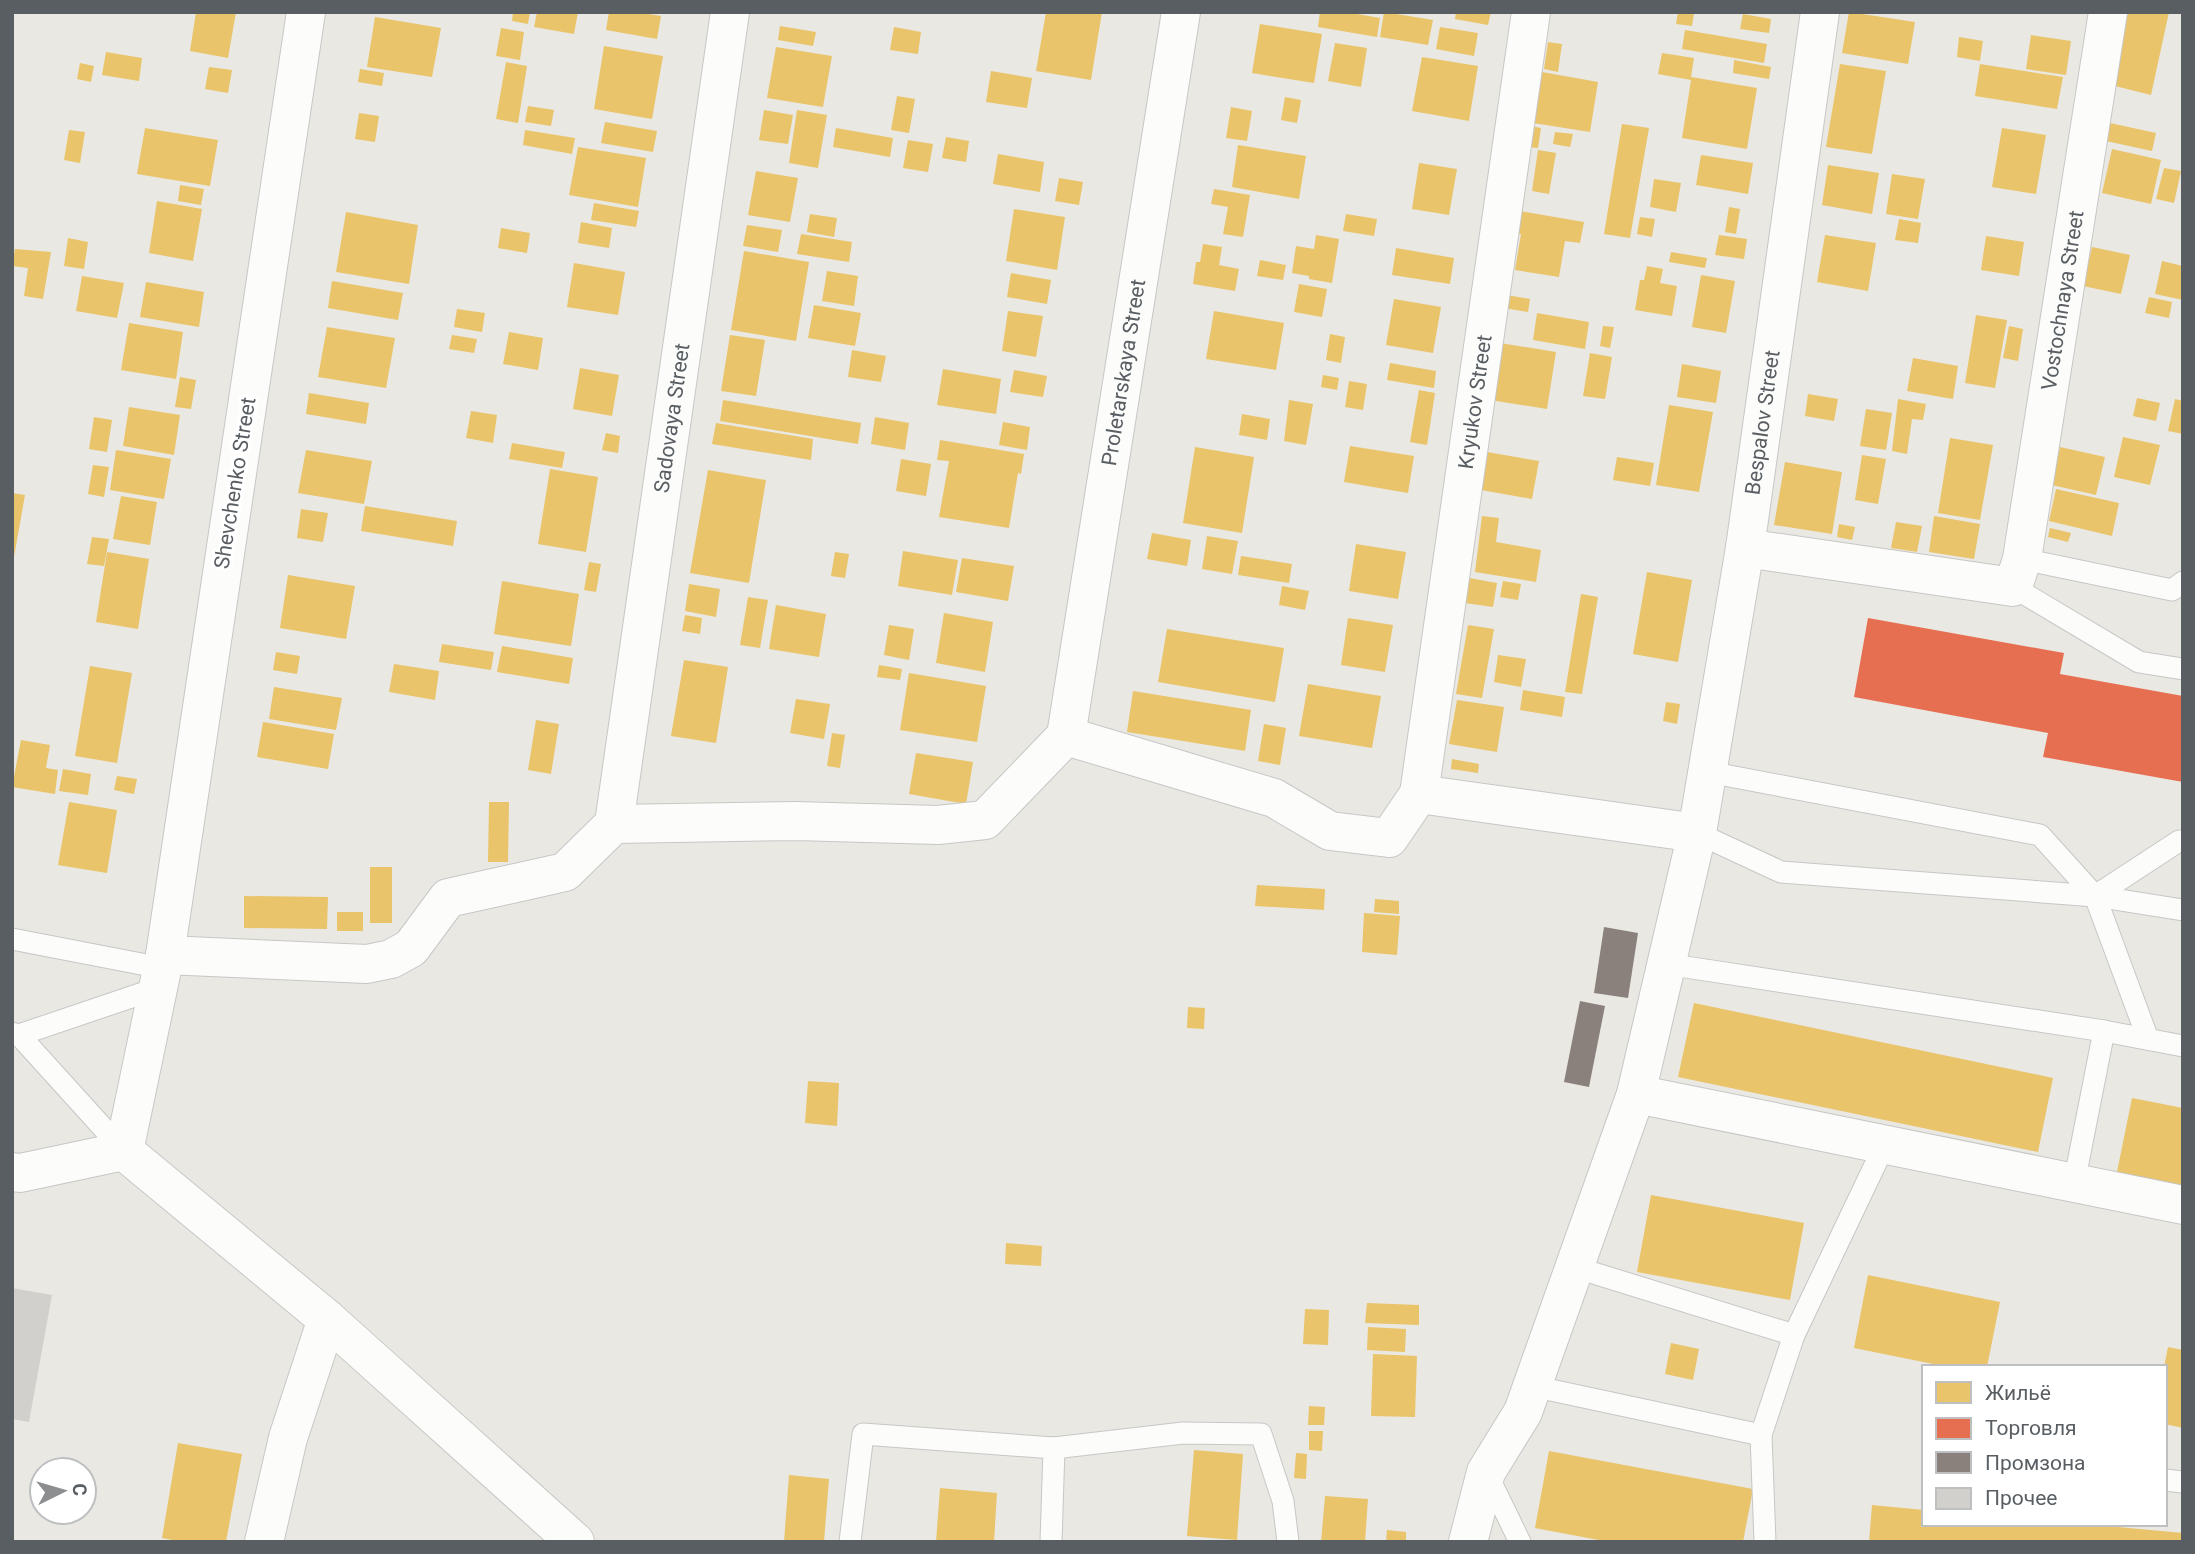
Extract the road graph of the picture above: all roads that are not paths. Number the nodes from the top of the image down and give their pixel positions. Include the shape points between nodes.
1 (306, 12) edge
2 (730, 12) edge
3 (1181, 12) edge
4 (1531, 12) edge
5 (1820, 12) edge
6 (2108, 12) edge
7 (1745, 548) junction
8 (2017, 573) junction
9 (2183, 582) edge
10 (2183, 669) edge
11 (1066, 736) junction
12 (1708, 772) junction
13 (1419, 794) junction
14 (614, 824) junction
15 (1697, 833) junction
16 (2183, 841) edge
17 (2095, 896) junction
18 (2183, 910) edge
19 (12, 939) edge
20 (1666, 964) junction
21 (162, 971) junction
22 (2104, 1031) junction
23 (16, 1034) edge
24 (2148, 1040) junction
25 (2183, 1046) edge
26 (1636, 1094) junction
27 (1885, 1144) junction
28 (124, 1151) junction
29 (12, 1172) edge
30 (2074, 1183) junction
31 (2183, 1205) edge
32 (1574, 1267) junction
33 (327, 1319) junction
34 (1794, 1335) junction
35 (1532, 1387) junction
36 (1761, 1435) junction
37 (1054, 1448) junction
38 (1486, 1472) junction
39 (264, 1542) edge
40 (575, 1542) edge
41 (850, 1542) edge
42 (1051, 1542) edge
43 (1288, 1542) edge
44 (1468, 1542) edge
45 (1520, 1542) edge
46 (1765, 1542) edge

1 - 21 street, Shevchenko Street
2 - 14 street, Sadovaya Street
3 - 11 street, Proletarskaya Street
4 - 13 street, Kryukov Street
5 - 7 street, Bespalov Street
6 - 8 street, Vostochnaya Street
7 - 8 street
7 - 12 street, Bespalov Street
8 - 9 lane via 2172,590
8 - 10 lane via 2138,662
11 - 13 street via 1274,798 1330,831 1389,838
11 - 14 street via 985,820 938,825 795,821
12 - 15 street, Bespalov Street
12 - 17 lane via 2040,835
13 - 15 street
14 - 21 street via 565,872 448,898 411,948 391,958 366,964
15 - 17 lane via 1781,872
15 - 20 street, Bespalov Street
16 - 17 lane
17 - 18 lane
17 - 24 lane
19 - 21 lane
20 - 22 lane
20 - 26 street, Bespalov Street
21 - 23 lane
21 - 28 street, Shevchenko Street
22 - 24 lane
22 - 30 lane
23 - 28 lane
24 - 25 lane
26 - 27 street
26 - 32 street, Bespalov Street
27 - 30 street
27 - 34 lane
28 - 29 street
28 - 33 street
30 - 31 street
32 - 34 lane
32 - 35 street, Bespalov Street
33 - 39 street via 288,1438
33 - 40 street
34 - 36 lane
35 - 36 lane
35 - 38 street, Bespalov Street via 1523,1412
36 - 46 lane
37 - 41 lane via 863,1434
37 - 42 lane
37 - 43 lane via 1183,1433 1261,1434 1283,1502
38 - 44 street, Bespalov Street
38 - 45 lane

